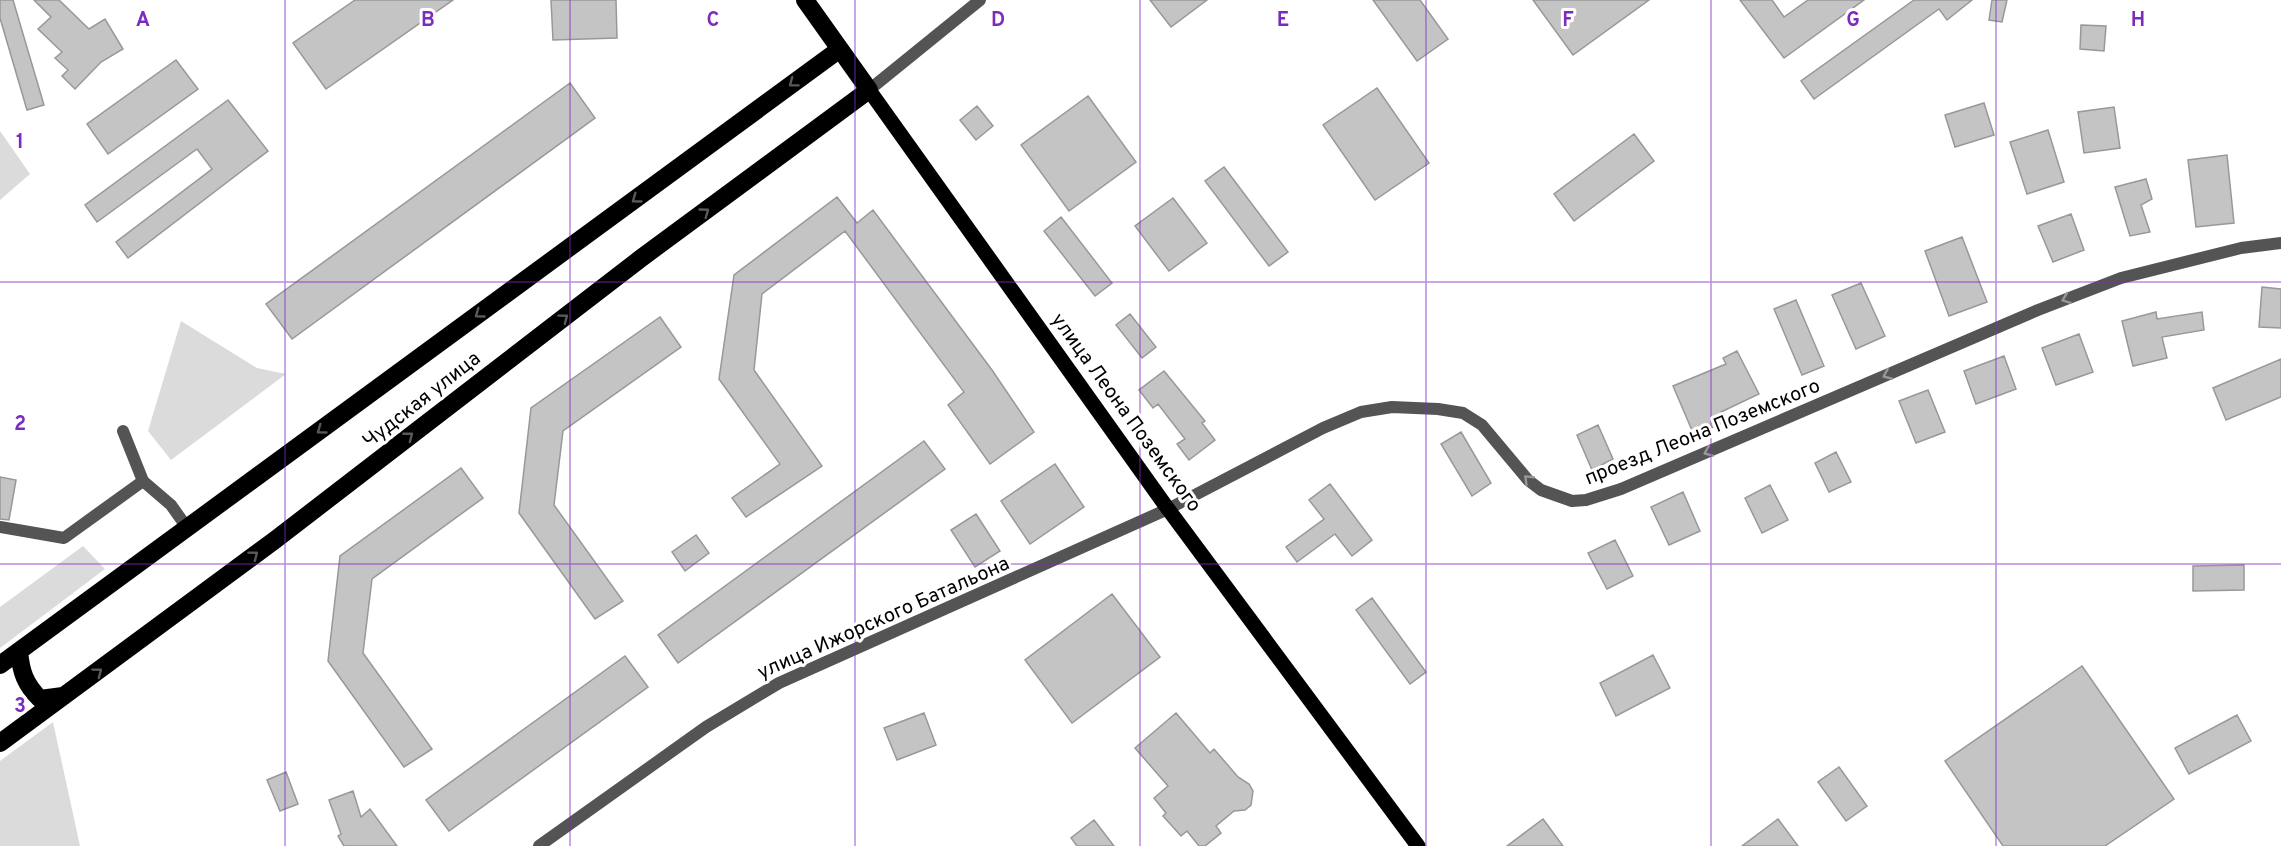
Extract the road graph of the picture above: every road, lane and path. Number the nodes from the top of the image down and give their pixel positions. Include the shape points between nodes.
1 (805, 0) edge
2 (980, 0) edge
3 (840, 49) junction
4 (869, 90) junction
5 (2281, 243) edge
6 (123, 431) dead end
7 (143, 481) junction
8 (1168, 509) junction
9 (0, 526) edge
10 (188, 529) junction
11 (19, 651) junction
12 (0, 665) edge
13 (67, 695) junction
14 (0, 743) edge
15 (539, 846) edge
16 (1418, 846) edge

1 - 3 highway, улица Леона Поземского
2 - 4 street
3 - 4 highway, улица Леона Поземского
3 -> 10 highway, Чудская улица
4 - 8 main road, улица Леона Поземского
13 -> 4 highway, Чудская улица
5 -> 8 street, проезд Леона Поземского via 2241,248 2121,278 1621,489 1586,500 1558,498 1541,490 1482,425 1463,413 1392,406 1332,423
6 - 7 street
7 - 9 street via 64,538
7 - 10 street via 171,505
8 - 15 street, улица Ижорского Батальона via 779,683 706,727
8 - 16 main road, улица Леона Поземского
10 - 11 highway, Чудская улица
11 - 12 highway, Чудская улица
11 - 13 highway via 21,671 28,687 40,699
13 - 14 highway, Чудская улица

